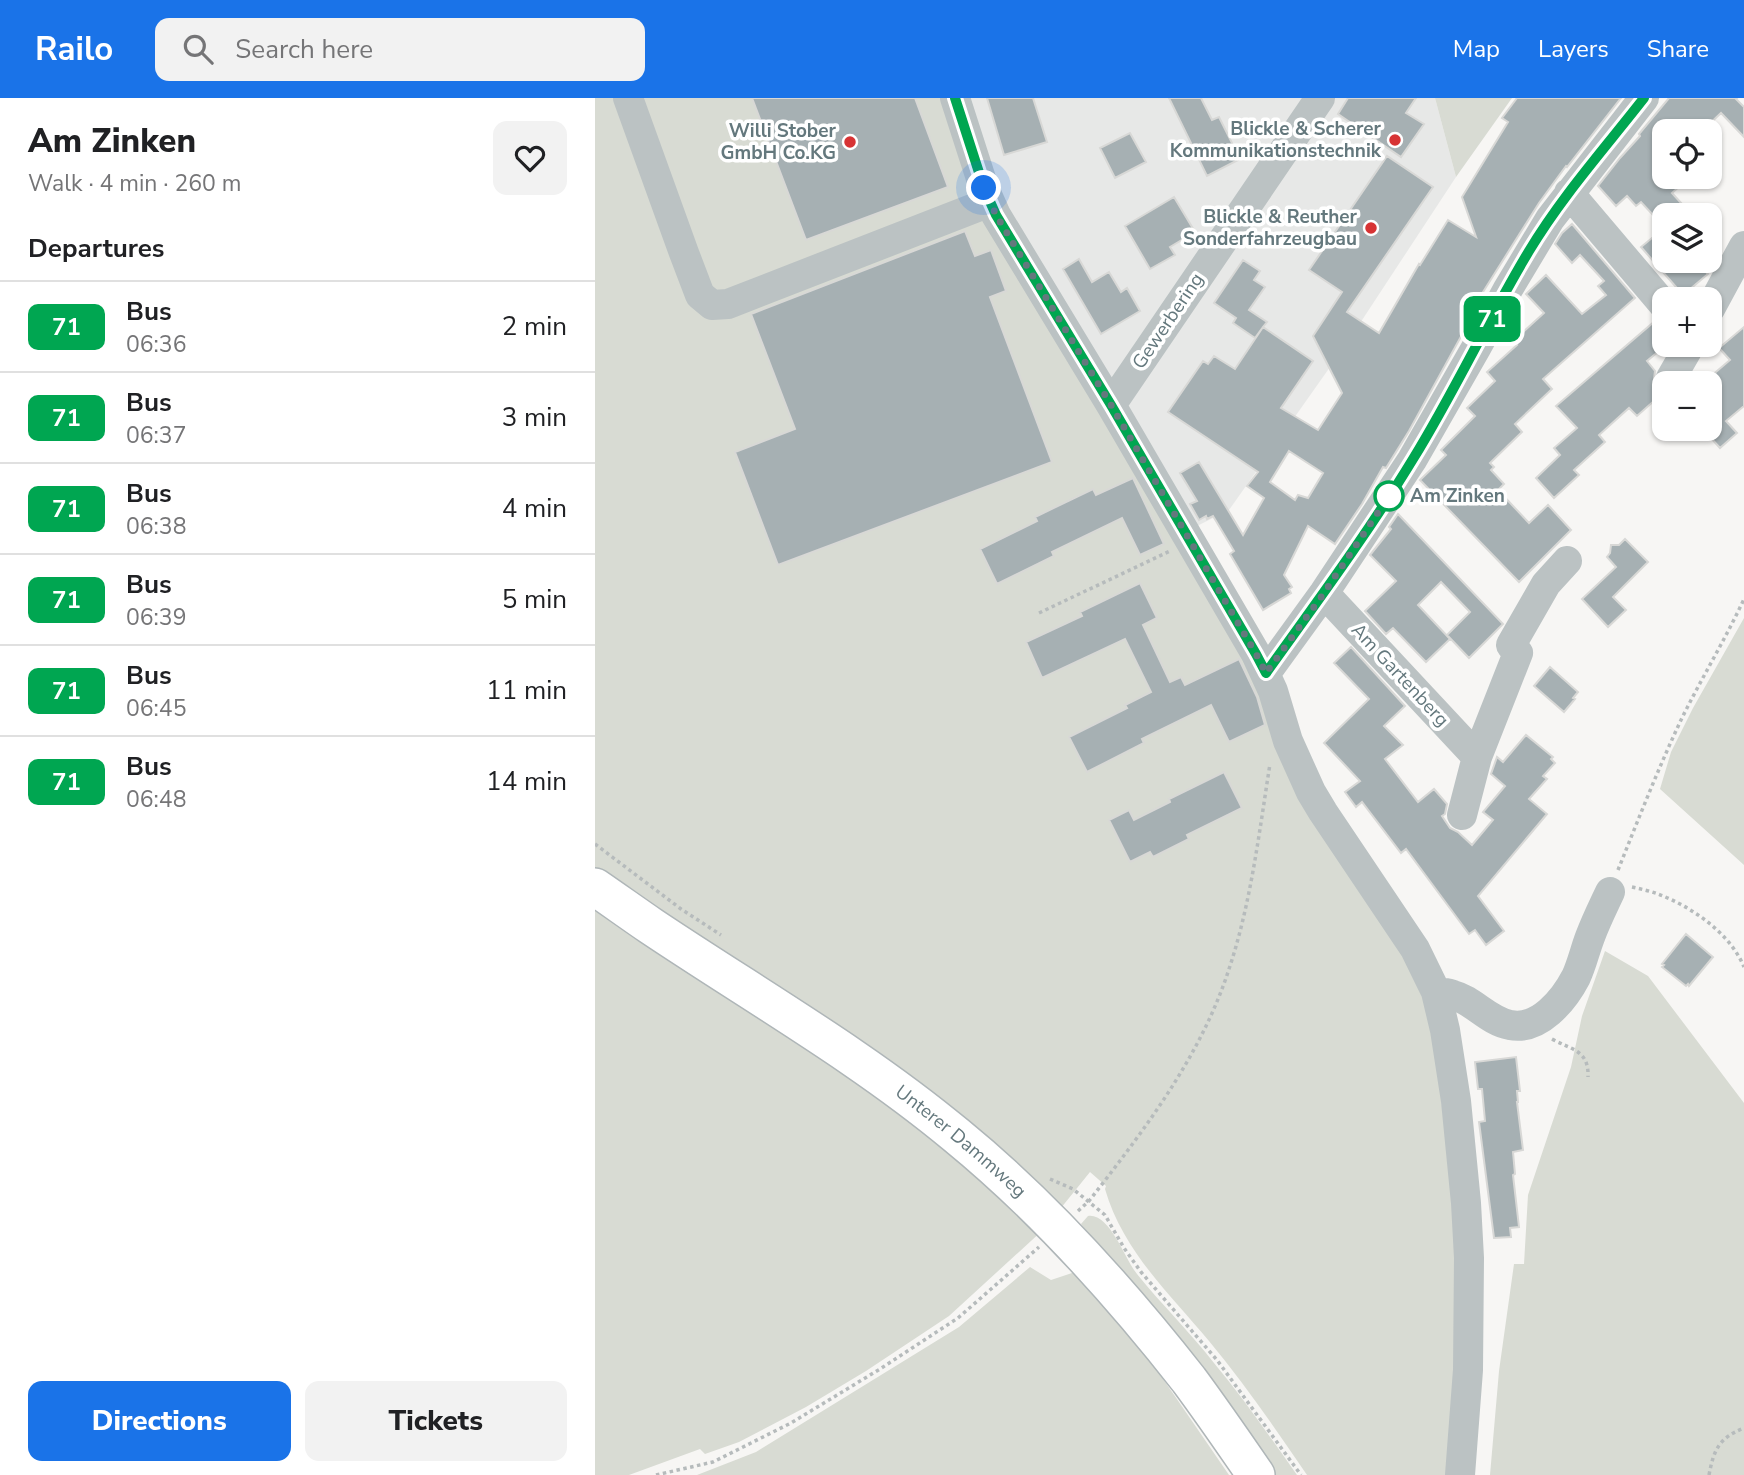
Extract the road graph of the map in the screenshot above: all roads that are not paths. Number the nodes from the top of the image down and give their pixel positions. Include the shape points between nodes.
1 (628, 98) edge
2 (955, 98) edge
3 (1320, 98) edge
4 (1644, 98) edge
5 (1569, 193) junction
6 (990, 202) junction
7 (1744, 246) edge
8 (1722, 287) edge
9 (1652, 290) edge
10 (1111, 405) junction
11 (1567, 561) dead end
12 (1324, 593) junction
13 (1266, 673) junction
14 (1477, 757) junction
15 (1462, 815) dead end
16 (595, 887) edge
17 (1609, 892) road end
18 (1436, 992) junction
19 (1256, 1475) edge
20 (1460, 1475) edge

1 - 6 street via 700,295 712,305 728,304
2 - 6 street
3 - 10 street, Gewerbering
4 - 5 street
5 - 9 street
5 - 12 street via 1530,250 1412,460
6 - 10 street
7 - 8 street
10 - 13 street
11 - 14 street via 1546,584 1511,645 1518,653
12 - 13 street
12 - 14 street, Am Gartenberg
13 - 18 street via 1288,741 1317,802 1415,948
14 - 15 street
16 - 19 main road, Unterer Dammweg via 901,1092 989,1163 1112,1288 1189,1381
17 - 18 street via 1575,978 1544,1016 1511,1026 1454,995
18 - 20 street via 1445,1030 1466,1203 1468,1370

